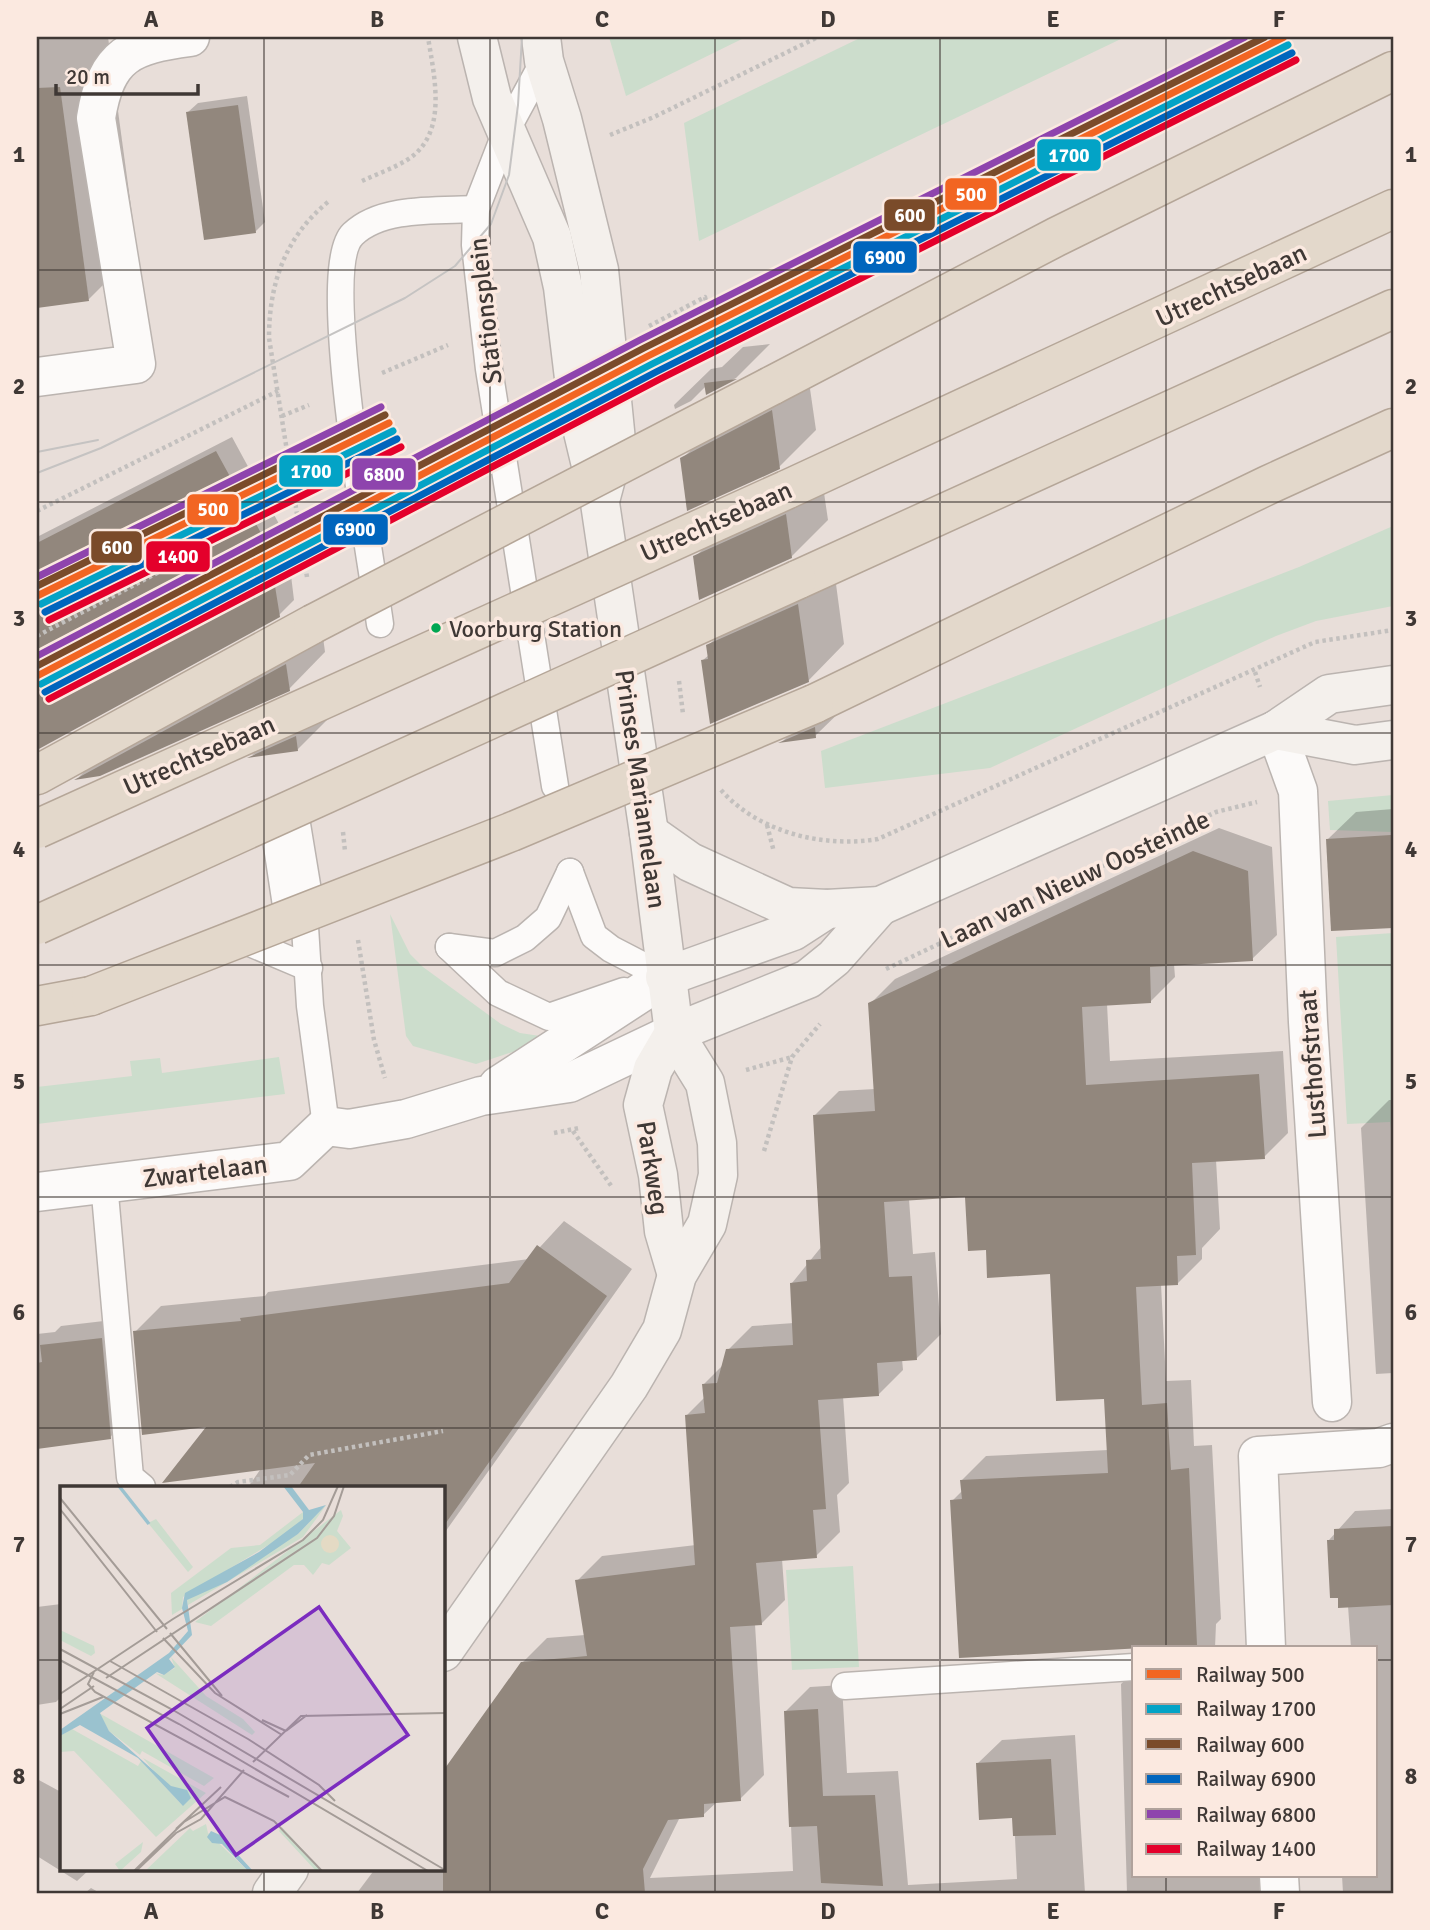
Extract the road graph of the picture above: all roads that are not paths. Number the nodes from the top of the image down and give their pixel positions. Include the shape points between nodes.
1 (190, 37) edge
2 (477, 37) edge
3 (542, 49) edge
4 (1393, 71) edge
5 (507, 129) junction
6 (476, 209) junction
7 (1393, 209) edge
8 (1393, 309) edge
9 (37, 377) edge
10 (1393, 428) edge
11 (600, 503) junction
12 (380, 624) dead end
13 (1393, 685) edge
14 (1276, 730) junction
15 (1393, 740) edge
16 (37, 775) edge
17 (555, 786) dead end
18 (284, 819) dead end
19 (37, 829) edge
20 (649, 833) junction
21 (880, 906) junction
22 (827, 909) junction
23 (37, 925) edge
24 (226, 933) dead end
25 (309, 968) junction
26 (665, 977) junction
27 (37, 1006) edge
28 (674, 1034) junction
29 (481, 1096) junction
30 (326, 1125) junction
31 (104, 1183) junction
32 (37, 1192) edge
33 (677, 1275) junction
34 (1332, 1402) dead end
35 (1393, 1443) edge
36 (141, 1486) edge
37 (1266, 1646) edge
38 (444, 1651) edge
39 (1132, 1667) edge
40 (845, 1686) dead end
41 (288, 1870) edge
42 (272, 1893) edge

1 - 9 street via 153,42 115,64 101,88 96,118 136,364
2 - 5 street, Prinses Mariannelaan via 492,98
3 - 5 lane, Prinses Mariannelaan
3 - 11 street, Prinses Mariannelaan via 598,270 616,441
4 - 16 highway, bridge via 1044,243 313,624
5 - 6 lane, Stationsplein
5 - 11 street, Prinses Mariannelaan via 552,237 578,411
6 - 12 lane, Stationsplein via 394,215 352,234 344,250 340,329
6 - 17 lane, Stationsplein via 483,328
7 - 19 highway, Utrechtsebaan, bridge
8 - 23 highway, bridge
10 - 27 highway, bridge via 814,704 583,803 91,996
11 - 20 street, Prinses Mariannelaan
13 - 14 street, Laan van Nieuw Oosteinde via 1329,694
14 - 15 street via 1355,745
14 - 21 street, Laan van Nieuw Oosteinde
14 - 34 street, Lusthofstraat via 1298,791
18 - 25 lane via 310,903 305,927
20 - 22 street via 690,862 788,907
20 - 26 street, Prinses Mariannelaan
21 - 22 street, Laan van Nieuw Oosteinde
21 - 28 street, Laan van Nieuw Oosteinde via 834,958 808,979
22 - 26 street, Laan van Nieuw Oosteinde via 793,931
24 - 25 lane
25 - 30 lane
26 - 26 lane via 594,936 570,872 548,918 525,938 495,953 449,947 498,993 549,1017
26 - 28 street, Prinses Mariannelaan
26 - 29 street
28 - 29 street via 569,1083
28 - 33 street, Parkweg via 653,1069 643,1105 664,1231
28 - 33 street, Parkweg via 705,1083 718,1175 707,1224
29 - 30 street via 406,1119 349,1129
30 - 31 street, Zwartelaan via 289,1161
31 - 32 street, Zwartelaan
31 - 36 lane via 130,1477
33 - 38 street, Parkweg via 662,1330 629,1386
35 - 37 street via 1379,1448 1258,1456
39 - 40 lane
41 - 42 street

